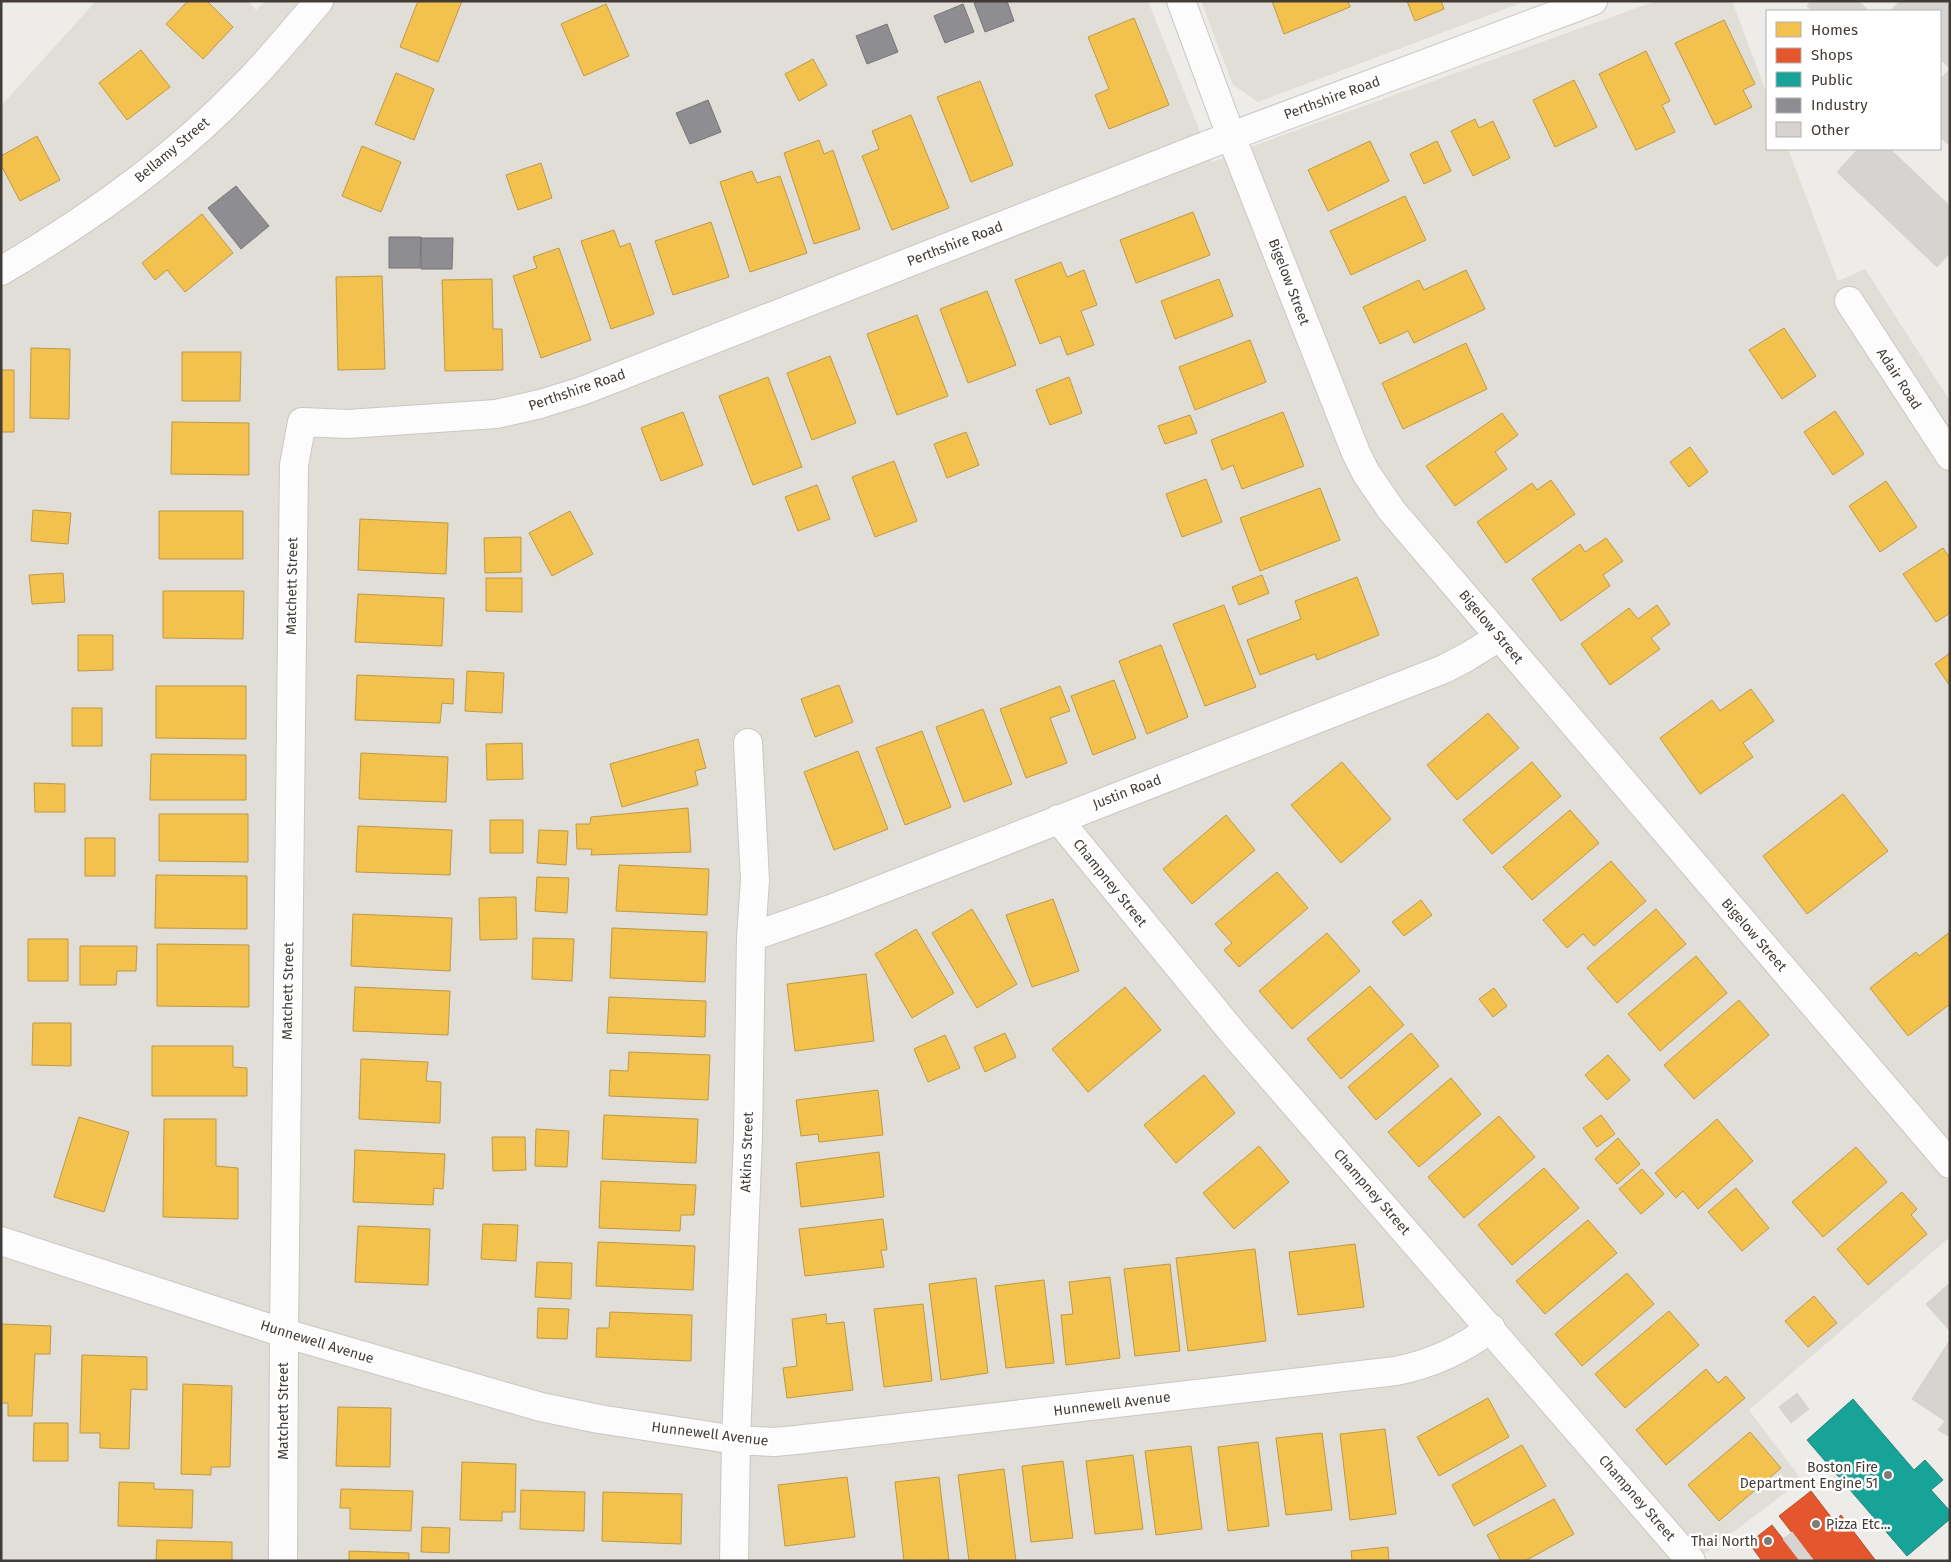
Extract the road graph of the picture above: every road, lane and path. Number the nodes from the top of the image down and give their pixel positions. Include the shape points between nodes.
1 (319, 1) edge
2 (1181, 1) edge
3 (1593, 1) edge
4 (1231, 136) junction
5 (1, 271) edge
6 (1848, 302) dead end
7 (302, 422) joint
8 (1950, 456) edge
9 (1499, 637) junction
10 (748, 743) dead end
11 (1058, 819) junction
12 (751, 937) junction
13 (1950, 1164) edge
14 (1, 1241) edge
15 (1491, 1328) junction
16 (284, 1333) junction
17 (736, 1440) junction
18 (283, 1561) edge
19 (734, 1561) edge
20 (1692, 1561) edge

1 - 5 street, Bellamy Street via 243,87 145,174 90,215
2 - 4 street, Bigelow Street
3 - 4 street, Perthshire Road
4 - 7 street, Perthshire Road via 557,399 496,414 348,424
4 - 9 street, Bigelow Street via 1366,473 1392,511
6 - 8 street, Adair Road
7 - 16 street, Matchett Street via 294,465
9 - 11 street, Justin Road via 1444,669
9 - 13 street, Bigelow Street
10 - 12 street, Atkins Street via 755,880
11 - 12 street, Justin Road via 831,909
11 - 15 street, Champney Street via 1234,1034
12 - 17 street, Atkins Street via 748,1136
14 - 16 street, Hunnewell Avenue
15 - 17 street, Hunnewell Avenue via 1476,1340 1441,1358 1396,1370 796,1440
15 - 20 street, Champney Street
16 - 17 street, Hunnewell Avenue via 541,1407
16 - 18 street, Matchett Street
17 - 19 street, Atkins Street

